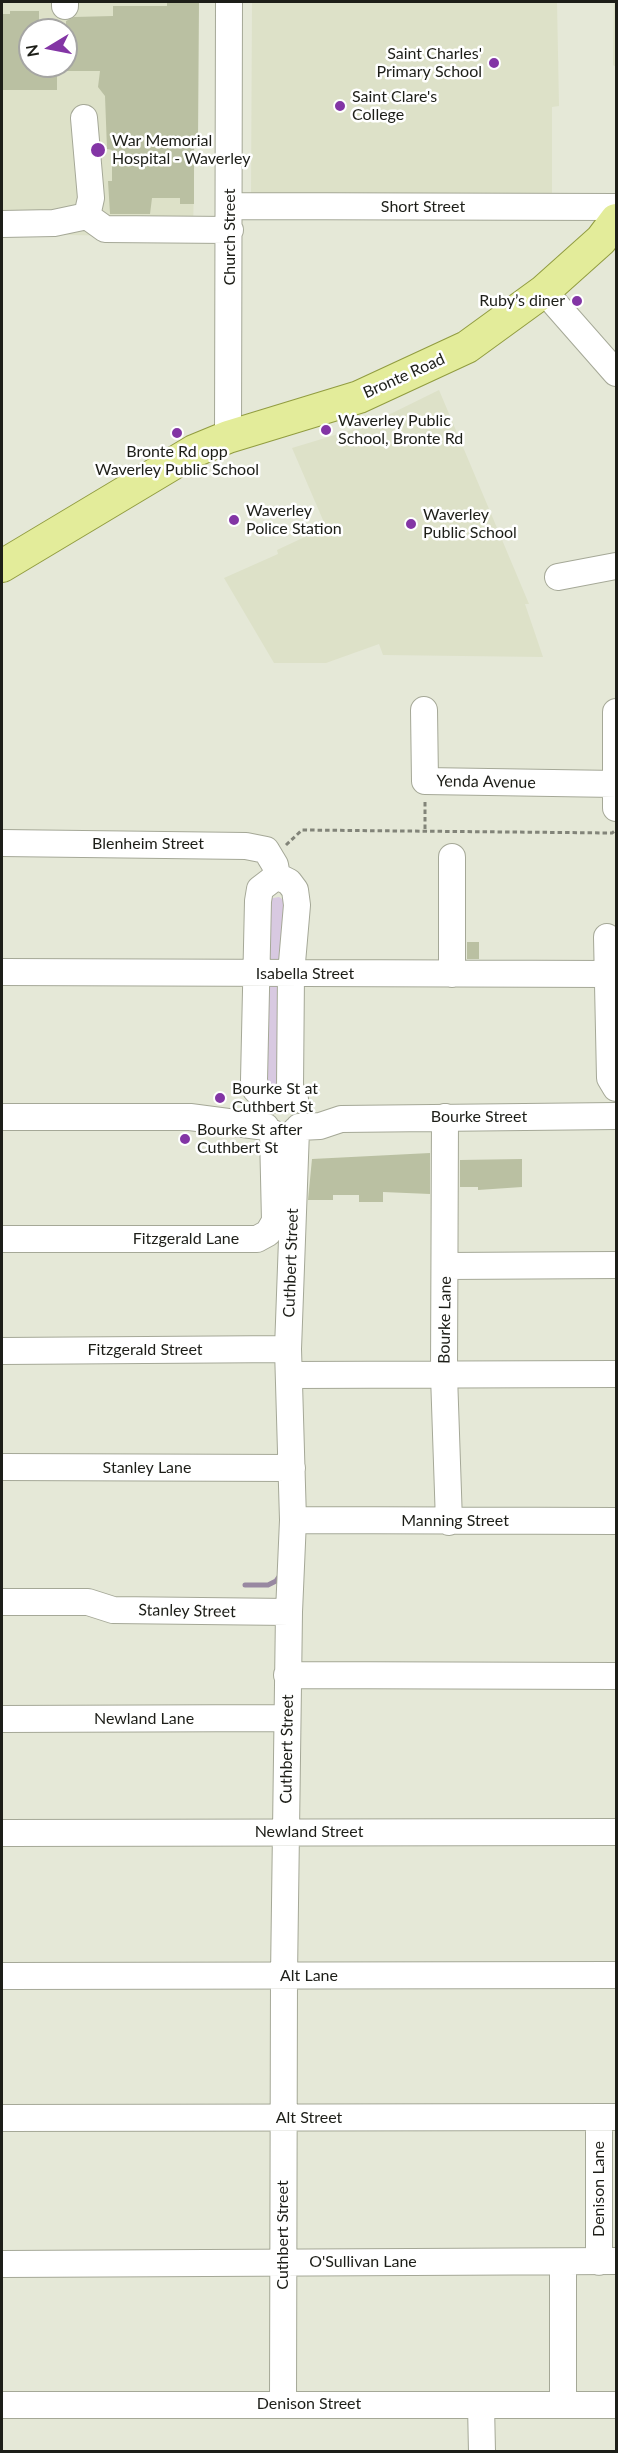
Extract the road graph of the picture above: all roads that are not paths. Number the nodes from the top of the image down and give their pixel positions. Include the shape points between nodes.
1 (229, 2) edge
2 (84, 117) dead end
3 (616, 207) edge
4 (87, 216) junction
5 (230, 218) junction
6 (616, 220) edge
7 (2, 224) edge
8 (544, 291) junction
9 (616, 373) edge
10 (228, 437) junction
11 (2, 566) edge
12 (616, 566) edge
13 (558, 577) dead end
14 (424, 710) dead end
15 (616, 712) edge
16 (616, 784) edge
17 (616, 808) edge
18 (2, 843) edge
19 (453, 857) dead end
20 (274, 867) junction
21 (607, 937) dead end
22 (2, 972) edge
23 (256, 974) junction
24 (291, 974) junction
25 (452, 974) junction
26 (608, 974) junction
27 (616, 1088) edge
28 (283, 1116) junction
29 (616, 1116) edge
30 (2, 1117) edge
31 (445, 1118) junction
32 (2, 1239) edge
33 (616, 1265) edge
34 (446, 1266) junction
35 (288, 1349) junction
36 (2, 1351) edge
37 (616, 1374) edge
38 (289, 1375) junction
39 (444, 1375) junction
40 (2, 1467) edge
41 (292, 1468) junction
42 (293, 1520) junction
43 (616, 1521) edge
44 (449, 1522) junction
45 (239, 1596) dead end
46 (2, 1602) edge
47 (88, 1602) junction
48 (289, 1612) junction
49 (287, 1675) junction
50 (616, 1676) edge
51 (2, 1719) edge
52 (287, 1719) junction
53 (286, 1832) junction
54 (616, 1832) edge
55 (2, 1833) edge
56 (616, 1975) edge
57 (2, 1976) edge
58 (284, 1976) junction
59 (608, 2117) edge
60 (2, 2118) edge
61 (284, 2118) junction
62 (283, 2261) junction
63 (563, 2262) junction
64 (608, 2262) edge
65 (2, 2264) edge
66 (283, 2404) junction
67 (2, 2405) edge
68 (481, 2405) junction
69 (563, 2405) junction
70 (616, 2405) edge
71 (482, 2451) edge

1 - 5 street, Church Street
2 - 4 street via 92,198
3 - 5 street, Short Street
4 - 5 street, Short Street via 105,229
4 - 7 street via 54,223
5 - 10 street, Church Street
6 - 8 main road, Bronte Road via 601,240
8 - 9 street
8 - 10 main road, Bronte Road via 467,347 429,366 359,397
10 - 11 main road, Bronte Road via 162,468
12 - 13 street
14 - 16 street, Yenda Avenue via 425,781
15 - 16 street
16 - 17 street
18 - 20 street, Blenheim Street via 226,844 266,850
19 - 25 street
20 - 23 street via 260,889
20 - 24 street, Cuthbert Street via 295,890
21 - 26 street
22 - 23 street, Isabella Street
23 - 24 street, Isabella Street
23 - 28 street via 254,1080 256,1090
24 - 25 street, Isabella Street
24 - 28 street, Cuthbert Street via 290,1087
25 - 26 street, Isabella Street
26 - 27 street via 610,1078
28 - 30 street, Bourke Street
28 - 31 street, Bourke Street via 320,1126 342,1119
28 - 32 street, Fitzgerald Lane via 274,1221 268,1233 256,1239
28 - 35 street, Cuthbert Street
29 - 31 street, Bourke Street
31 - 34 street, Bourke Lane
33 - 34 street
34 - 39 street, Bourke Lane
35 - 36 street, Fitzgerald Street
35 - 38 street, Cuthbert Street
37 - 39 street
38 - 39 street
38 - 41 street, Cuthbert Street
39 - 44 street, Bourke Lane
40 - 41 street, Stanley Lane
41 - 42 street, Cuthbert Street
42 - 44 street, Manning Street
42 - 48 street, Cuthbert Street
43 - 44 street, Manning Street
45 - 47 street, Stanley Street via 114,1595
46 - 47 street, Stanley Street
47 - 48 street, Stanley Street via 113,1610
48 - 49 street, Cuthbert Street
49 - 50 street
49 - 52 street, Cuthbert Street
51 - 52 street, Newland Lane
52 - 53 street, Cuthbert Street
53 - 54 street, Newland Street
53 - 55 street, Newland Street
53 - 58 street, Cuthbert Street
56 - 58 street, Alt Lane
57 - 58 street, Alt Lane
58 - 61 street, Cuthbert Street
59 - 61 street, Alt Street
59 - 64 street, Denison Lane
60 - 61 street, Alt Street
61 - 62 street, Cuthbert Street
62 - 63 street, O'Sullivan Lane
62 - 65 street, O'Sullivan Lane
62 - 66 street, Cuthbert Street
63 - 64 street, O'Sullivan Lane
63 - 69 street
66 - 67 street, Denison Street
66 - 68 street, Denison Street
68 - 69 street, Denison Street
68 - 71 street
69 - 70 street, Denison Street

